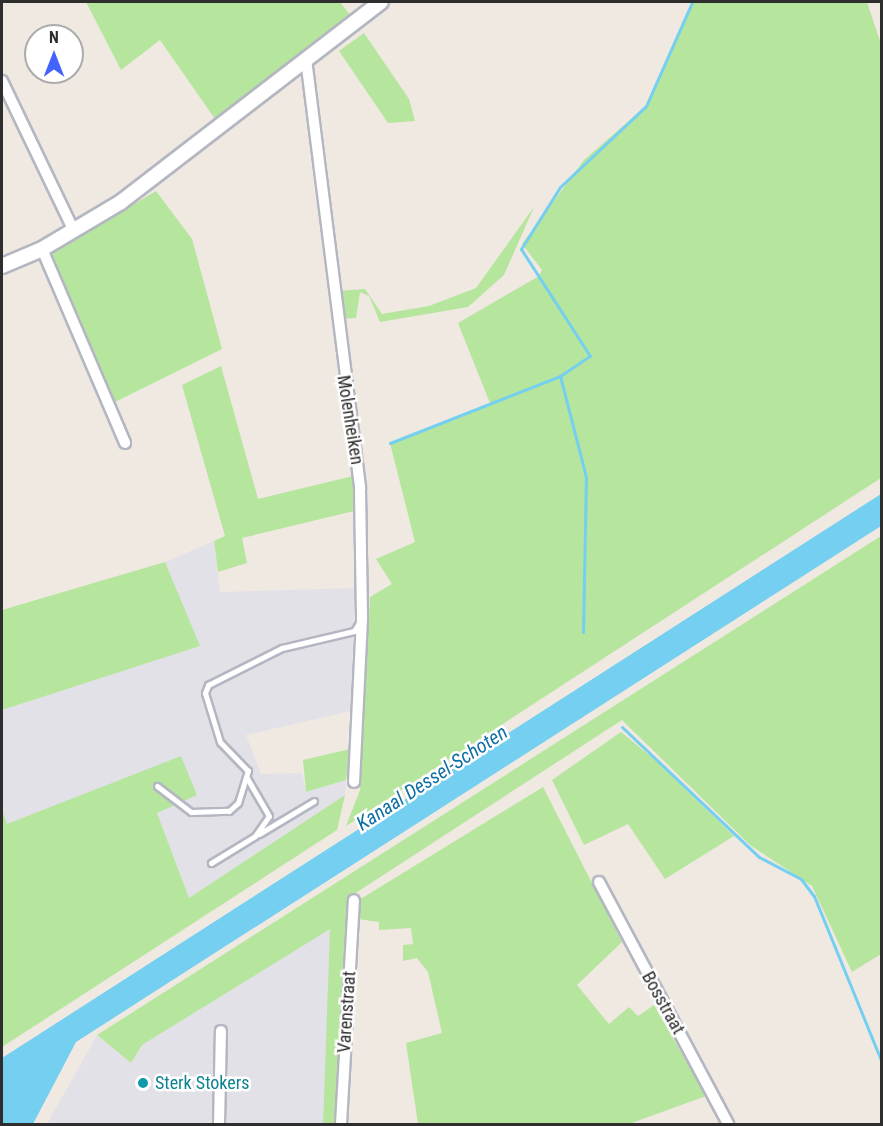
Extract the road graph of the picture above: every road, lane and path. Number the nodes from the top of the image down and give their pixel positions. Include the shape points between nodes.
1 (381, 2) edge
2 (306, 59) junction
3 (2, 81) edge
4 (74, 231) junction
5 (42, 249) junction
6 (2, 266) edge
7 (125, 443) dead end
8 (362, 620) junction
9 (247, 778) junction
10 (354, 782) dead end
11 (157, 786) dead end
12 (315, 801) dead end
13 (255, 836) junction
14 (211, 863) dead end
15 (599, 882) dead end
16 (354, 900) dead end
17 (221, 1031) dead end
18 (219, 1125) edge
19 (341, 1125) edge
20 (728, 1125) edge

1 - 2 street
2 - 4 street via 121,202
2 - 8 street, Molenheiken via 358,467
3 - 4 street
4 - 5 street
5 - 6 street
5 - 7 street
8 - 9 lane via 354,631 282,648 208,685 205,693 220,742 240,758
8 - 10 street, Molenheiken
9 - 11 lane via 238,803 216,815 191,812
9 - 13 lane via 269,816
12 - 13 lane
13 - 14 lane
15 - 20 street, Bosstraat
16 - 19 street, Varenstraat
17 - 18 street

